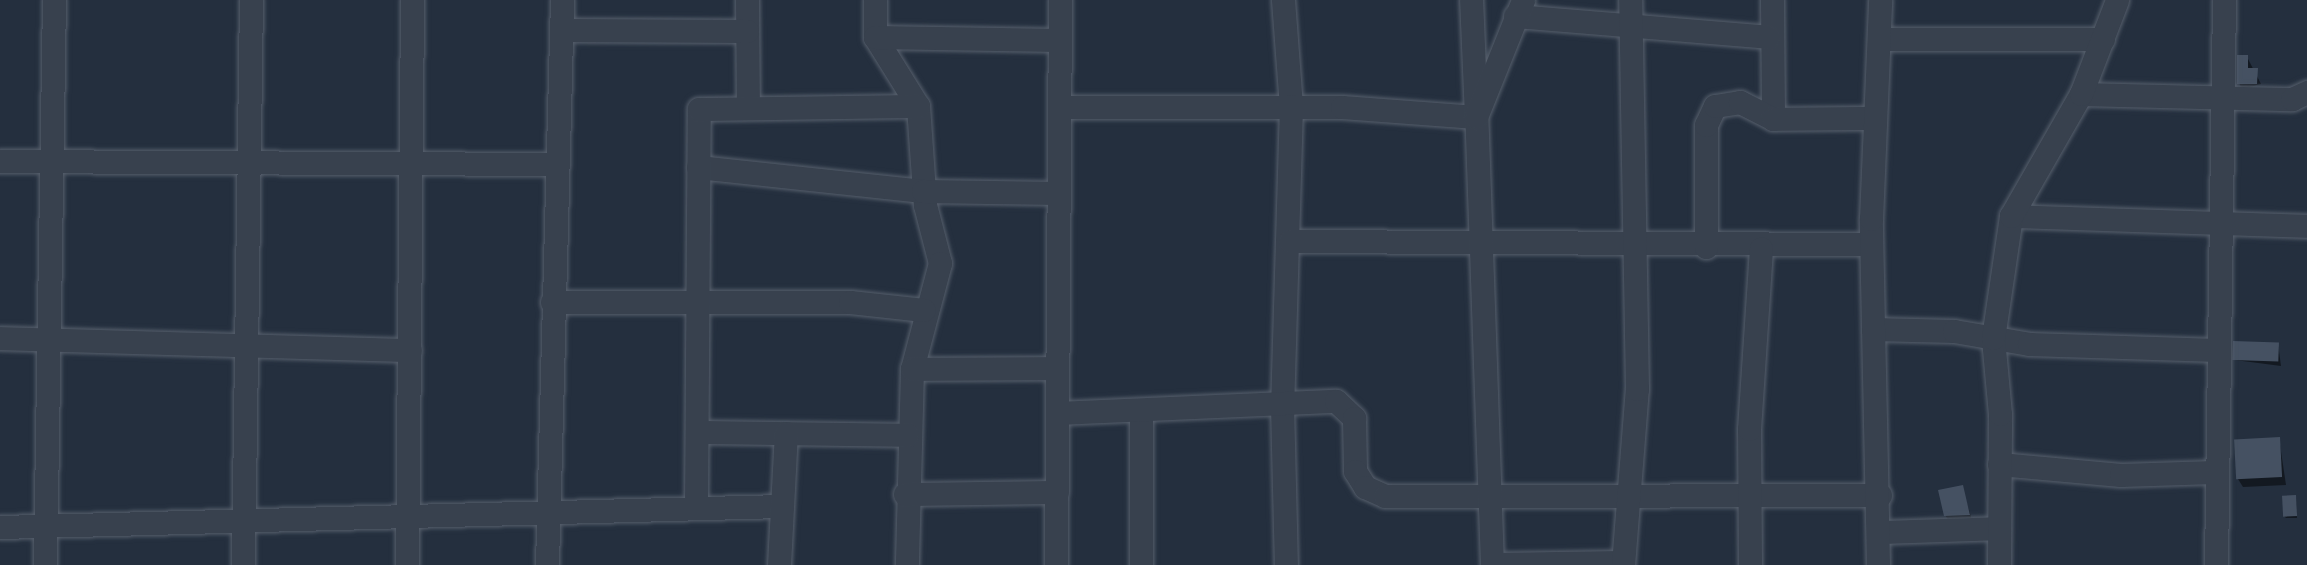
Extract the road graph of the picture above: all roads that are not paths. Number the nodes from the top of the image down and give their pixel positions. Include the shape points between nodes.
1 (54, 0) edge
2 (251, 0) edge
3 (412, 0) edge
4 (562, 0) edge
5 (747, 0) edge
6 (875, 0) edge
7 (1060, 0) edge
8 (1283, 0) edge
9 (1471, 0) edge
10 (1630, 0) edge
11 (1772, 0) edge
12 (1881, 0) edge
13 (2117, 0) edge
14 (2224, 0) edge
15 (1519, 8) edge
16 (1629, 28) junction
17 (561, 30) junction
18 (747, 31) junction
19 (875, 37) junction
20 (1768, 37) junction
21 (1880, 39) junction
22 (2103, 39) junction
23 (1059, 40) junction
24 (2307, 92) edge
25 (2081, 94) junction
26 (2224, 96) junction
27 (748, 105) junction
28 (918, 106) junction
29 (1291, 106) junction
30 (1059, 107) junction
31 (1476, 117) junction
32 (1873, 118) junction
33 (1773, 119) junction
34 (0, 161) edge
35 (54, 163) junction
36 (248, 163) junction
37 (413, 163) junction
38 (557, 163) junction
39 (698, 167) junction
40 (923, 191) junction
41 (1058, 193) junction
42 (2011, 216) junction
43 (2224, 226) junction
44 (2307, 226) edge
45 (1290, 241) junction
46 (1482, 242) junction
47 (1871, 244) junction
48 (1633, 247) junction
49 (1706, 247) junction
50 (1761, 248) junction
51 (552, 302) junction
52 (697, 304) junction
53 (924, 310) junction
54 (1873, 329) junction
55 (0, 338) edge
56 (1993, 338) junction
57 (50, 339) junction
58 (247, 345) junction
59 (410, 350) junction
60 (2217, 351) junction
61 (1057, 368) junction
62 (912, 369) junction
63 (1282, 405) junction
64 (1141, 412) junction
65 (1057, 413) junction
66 (697, 432) junction
67 (786, 433) junction
68 (907, 435) junction
69 (1999, 464) junction
70 (2214, 472) junction
71 (1057, 492) junction
72 (1493, 492) junction
73 (1632, 492) junction
74 (905, 494) junction
75 (1749, 494) junction
76 (1880, 495) junction
77 (696, 506) junction
78 (782, 506) junction
79 (548, 515) junction
80 (407, 519) junction
81 (242, 520) junction
82 (0, 527) edge
83 (1999, 528) junction
84 (45, 531) junction
85 (1879, 532) junction
86 (1623, 564) edge
87 (45, 565) edge
88 (243, 565) edge
89 (407, 565) edge
90 (547, 565) edge
91 (779, 565) edge
92 (907, 565) edge
93 (1056, 565) edge
94 (1141, 565) edge
95 (1286, 565) edge
96 (1492, 565) edge
97 (1750, 565) edge
98 (1878, 565) edge
99 (1999, 565) edge
100 (2216, 565) edge

1 - 35 street
2 - 36 street
3 - 37 street
4 - 17 street
5 - 18 street
6 - 19 street
7 - 23 street
8 - 29 street
9 - 31 street
10 - 16 street
11 - 20 street
12 - 21 street
13 - 22 street
14 - 26 street
15 - 16 street
15 - 31 street
16 - 20 street
16 - 48 street
17 - 18 street
17 - 38 street
18 - 27 street
19 - 23 street
19 - 28 street
20 - 33 street
21 - 22 street
21 - 32 street
22 - 25 street
23 - 30 street
24 - 26 street via 2292,99
25 - 26 street
25 - 42 street
26 - 43 street
27 - 28 street
27 - 39 street via 699,108
28 - 40 street
29 - 30 street
29 - 31 street
29 - 45 street
30 - 41 street
31 - 46 street
32 - 33 street
32 - 47 street
33 - 49 street via 1740,102 1712,109 1706,125
34 - 35 street
35 - 36 street
35 - 57 street
36 - 37 street
36 - 58 street
37 - 38 street
37 - 59 street
38 - 51 street
39 - 40 street
39 - 52 street
40 - 41 street
40 - 53 street via 940,263 936,290
41 - 61 street
42 - 43 street
42 - 56 street
43 - 44 street
43 - 60 street
45 - 46 street
45 - 63 street
46 - 48 street
46 - 72 street
47 - 50 street
47 - 54 street
48 - 49 street
48 - 73 street
49 - 50 street
50 - 75 street
51 - 52 street
51 - 79 street
52 - 53 street via 850,302
52 - 66 street
53 - 62 street
54 - 56 street
54 - 76 street
55 - 57 street
56 - 60 street
56 - 69 street
57 - 58 street
57 - 84 street
58 - 59 street
58 - 81 street
59 - 80 street
60 - 70 street
61 - 62 street
61 - 65 street
62 - 68 street
63 - 64 street
63 - 72 street via 1336,401 1354,418 1355,471 1365,487 1385,496
63 - 95 street
64 - 65 street
64 - 94 street
65 - 71 street
66 - 67 street
66 - 77 street
67 - 68 street
67 - 78 street
68 - 74 street
69 - 70 street via 2121,475
69 - 83 street
70 - 100 street
71 - 74 street
71 - 93 street
72 - 73 street
72 - 96 street
73 - 75 street
73 - 86 street
74 - 92 street
75 - 76 street
75 - 97 street
76 - 85 street
77 - 78 street
77 - 79 street
78 - 91 street
79 - 80 street
79 - 90 street
80 - 81 street
80 - 89 street
81 - 84 street
81 - 88 street
82 - 84 street
83 - 85 street
83 - 99 street
84 - 87 street
85 - 98 street
86 - 96 street

